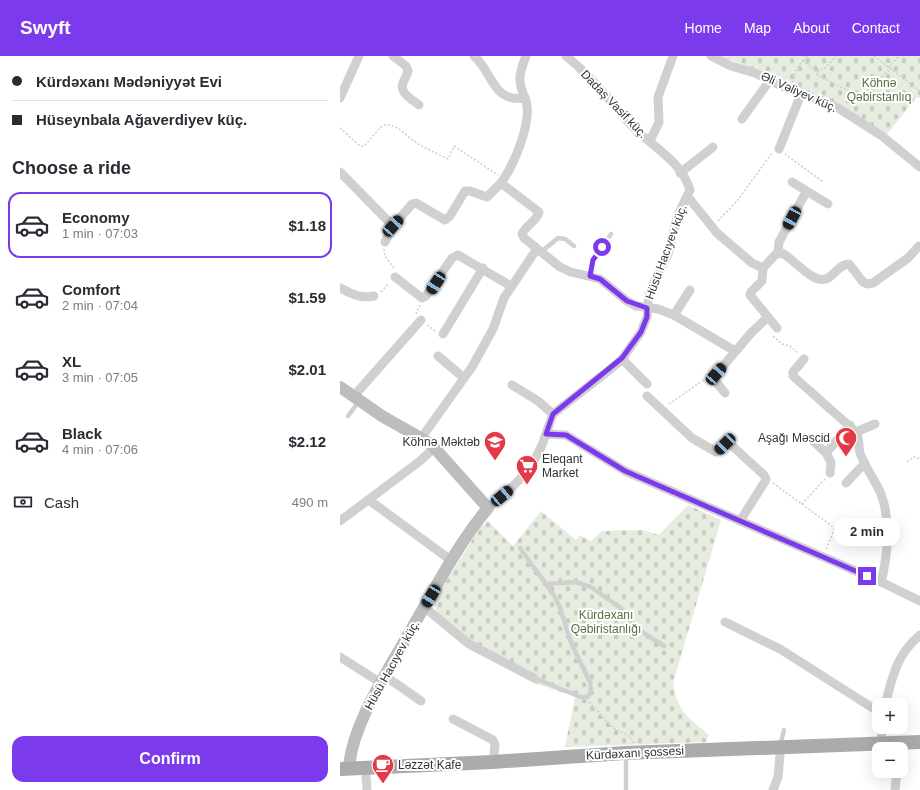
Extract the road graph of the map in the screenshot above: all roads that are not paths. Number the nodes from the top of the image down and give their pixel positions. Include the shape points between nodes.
1 (359, 56) edge
2 (393, 56) edge
3 (474, 56) edge
4 (526, 56) edge
5 (566, 56) edge
6 (673, 56) edge
7 (711, 56) edge
8 (770, 80) junction
9 (801, 94) junction
10 (340, 98) edge
11 (525, 98) junction
12 (419, 105) dead end
13 (742, 120) dead end
14 (650, 141) junction
15 (713, 147) dead end
16 (779, 149) road end
17 (920, 167) edge
18 (340, 172) edge
19 (680, 173) junction
20 (503, 181) junction
21 (792, 182) dead end
22 (806, 192) junction
23 (688, 197) junction
24 (828, 204) dead end
25 (393, 226) junction
26 (611, 234) dead end
27 (386, 242) road end
28 (920, 245) edge
29 (574, 246) dead end
30 (538, 251) junction
31 (778, 253) junction
32 (483, 268) junction
33 (762, 268) junction
34 (590, 276) junction
35 (395, 277) road end
36 (511, 286) junction
37 (340, 288) edge
38 (690, 290) dead end
39 (374, 296) road end
40 (647, 308) junction
41 (674, 315) junction
42 (768, 316) junction
43 (421, 320) dead end
44 (777, 328) road end
45 (442, 334) dead end
46 (735, 351) junction
47 (438, 356) dead end
48 (622, 358) junction
49 (804, 359) road end
50 (464, 378) junction
51 (647, 384) dead end
52 (512, 385) dead end
53 (340, 387) edge
54 (725, 393) dead end
55 (647, 396) dead end
56 (356, 399) junction
57 (553, 414) junction
58 (348, 416) dead end
59 (875, 424) dead end
60 (850, 425) junction
61 (856, 432) junction
62 (546, 434) junction
63 (422, 437) junction
64 (810, 438) dead end
65 (435, 447) junction
66 (826, 453) junction
67 (866, 463) junction
68 (830, 473) road end
69 (846, 483) dead end
70 (369, 500) junction
71 (488, 508) junction
72 (340, 521) edge
73 (740, 521) junction
74 (520, 548) dead end
75 (452, 561) junction
76 (881, 582) junction
77 (545, 584) junction
78 (920, 600) edge
79 (424, 607) junction
80 (725, 622) dead end
81 (920, 635) edge
82 (664, 646) dead end
83 (340, 657) edge
84 (534, 678) joint
85 (383, 680) junction
86 (887, 698) edge
87 (421, 701) dead end
88 (872, 708) edge
89 (453, 719) dead end
90 (784, 730) dead end
91 (920, 742) edge
92 (908, 744) edge
93 (872, 747) edge
94 (920, 750) edge
95 (780, 751) junction
96 (908, 751) edge
97 (628, 756) junction
98 (494, 762) junction
99 (345, 772) edge
100 (366, 776) junction
101 (897, 778) edge
102 (367, 790) edge
103 (626, 790) edge
104 (773, 790) edge
105 (895, 790) edge

1 - 10 street
2 - 12 street via 406,66 408,71 402,89
3 - 11 street via 485,69 491,83 505,95 514,99
4 - 11 street via 519,81
5 - 14 street, Dadaş Vasif küç. via 599,87 631,125
6 - 14 street via 658,97 659,122
7 - 8 street, Əli Vəliyev küç.
8 - 9 street, Əli Vəliyev küç.
8 - 13 street
9 - 16 street
9 - 17 street, Əli Vəliyev küç. via 838,108 882,136
11 - 20 street via 529,112 527,121 513,163
14 - 19 street, Dadaş Vasif küç. via 670,158
15 - 19 street
18 - 25 street
19 - 23 street, Dadaş Vasif küç. via 690,190
20 - 25 street via 487,197 470,190 465,191 445,220 416,203 412,204
20 - 30 street via 540,212 522,234
21 - 22 street
22 - 24 street
22 - 31 street via 779,242
23 - 33 street, Dadaş Vasif küç. via 712,227 752,264
23 - 40 street, Hüsü Hacıyev küç. via 679,212 671,244 647,300
25 - 27 street
26 - 34 lane via 593,260
28 - 31 street via 908,258 873,283 867,284 849,264 845,264 822,280 811,276 785,255
29 - 30 lane via 565,239 558,238
30 - 34 street via 565,270
30 - 36 street
31 - 33 street
32 - 35 street via 463,256 455,255 429,293 422,298
32 - 36 street
32 - 45 street
33 - 42 street via 762,281 750,295
34 - 40 street via 600,279 627,301
36 - 50 street via 493,329
37 - 39 street via 359,297
38 - 41 street
40 - 41 street
40 - 48 street, Hüsü Hacıyev küç. via 647,317 641,332
41 - 46 street
42 - 44 street
42 - 46 street
43 - 56 street
46 - 54 street via 713,378
47 - 50 street
48 - 51 street
48 - 57 street, Hüsü Hacıyev küç.
49 - 60 street via 793,372 793,376
50 - 63 street
52 - 57 street
53 - 56 street
55 - 73 street via 692,438 714,452 725,444 731,445 764,475 766,479
56 - 58 lane
56 - 63 street
57 - 62 street
59 - 61 street
60 - 61 street
60 - 66 street
61 - 67 street via 860,454
62 - 71 street via 533,464 512,488
62 - 73 street via 566,435 625,471
63 - 65 street
64 - 66 street
65 - 70 street
65 - 71 street
66 - 68 street via 831,462
67 - 69 street
67 - 76 street via 881,494 885,512 887,557
70 - 72 street
70 - 75 street
71 - 75 street, Hüsü Hacıyev küç. via 467,534
73 - 76 street
74 - 77 lane
75 - 79 street, Hüsü Hacıyev küç.
76 - 78 street
77 - 82 lane via 575,582 591,587 622,610 636,628
77 - 84 lane via 560,608 572,644 590,682 591,692 587,697 581,697
79 - 84 street via 469,644
79 - 85 street, Hüsü Hacıyev küç.
80 - 88 street via 780,649
81 - 86 street via 897,662
83 - 85 street
85 - 87 street
85 - 99 street, Hüsü Hacıyev küç. via 356,733
89 - 98 street via 493,740
90 - 95 lane
91 - 92 main road, Kürdəxanı şossesi
93 - 95 main road, Kürdəxanı şossesi
94 - 96 main road
95 - 97 main road, Kürdəxanı şossesi
95 - 104 street via 778,777
97 - 98 main road, Kürdəxanı şossesi
97 - 100 main road, Kürdəxanı şossesi
97 - 103 lane
98 - 99 main road, Kürdəxanı şossesi
99 - 100 main road, Kürdəxanı şossesi
100 - 102 street
101 - 105 street

